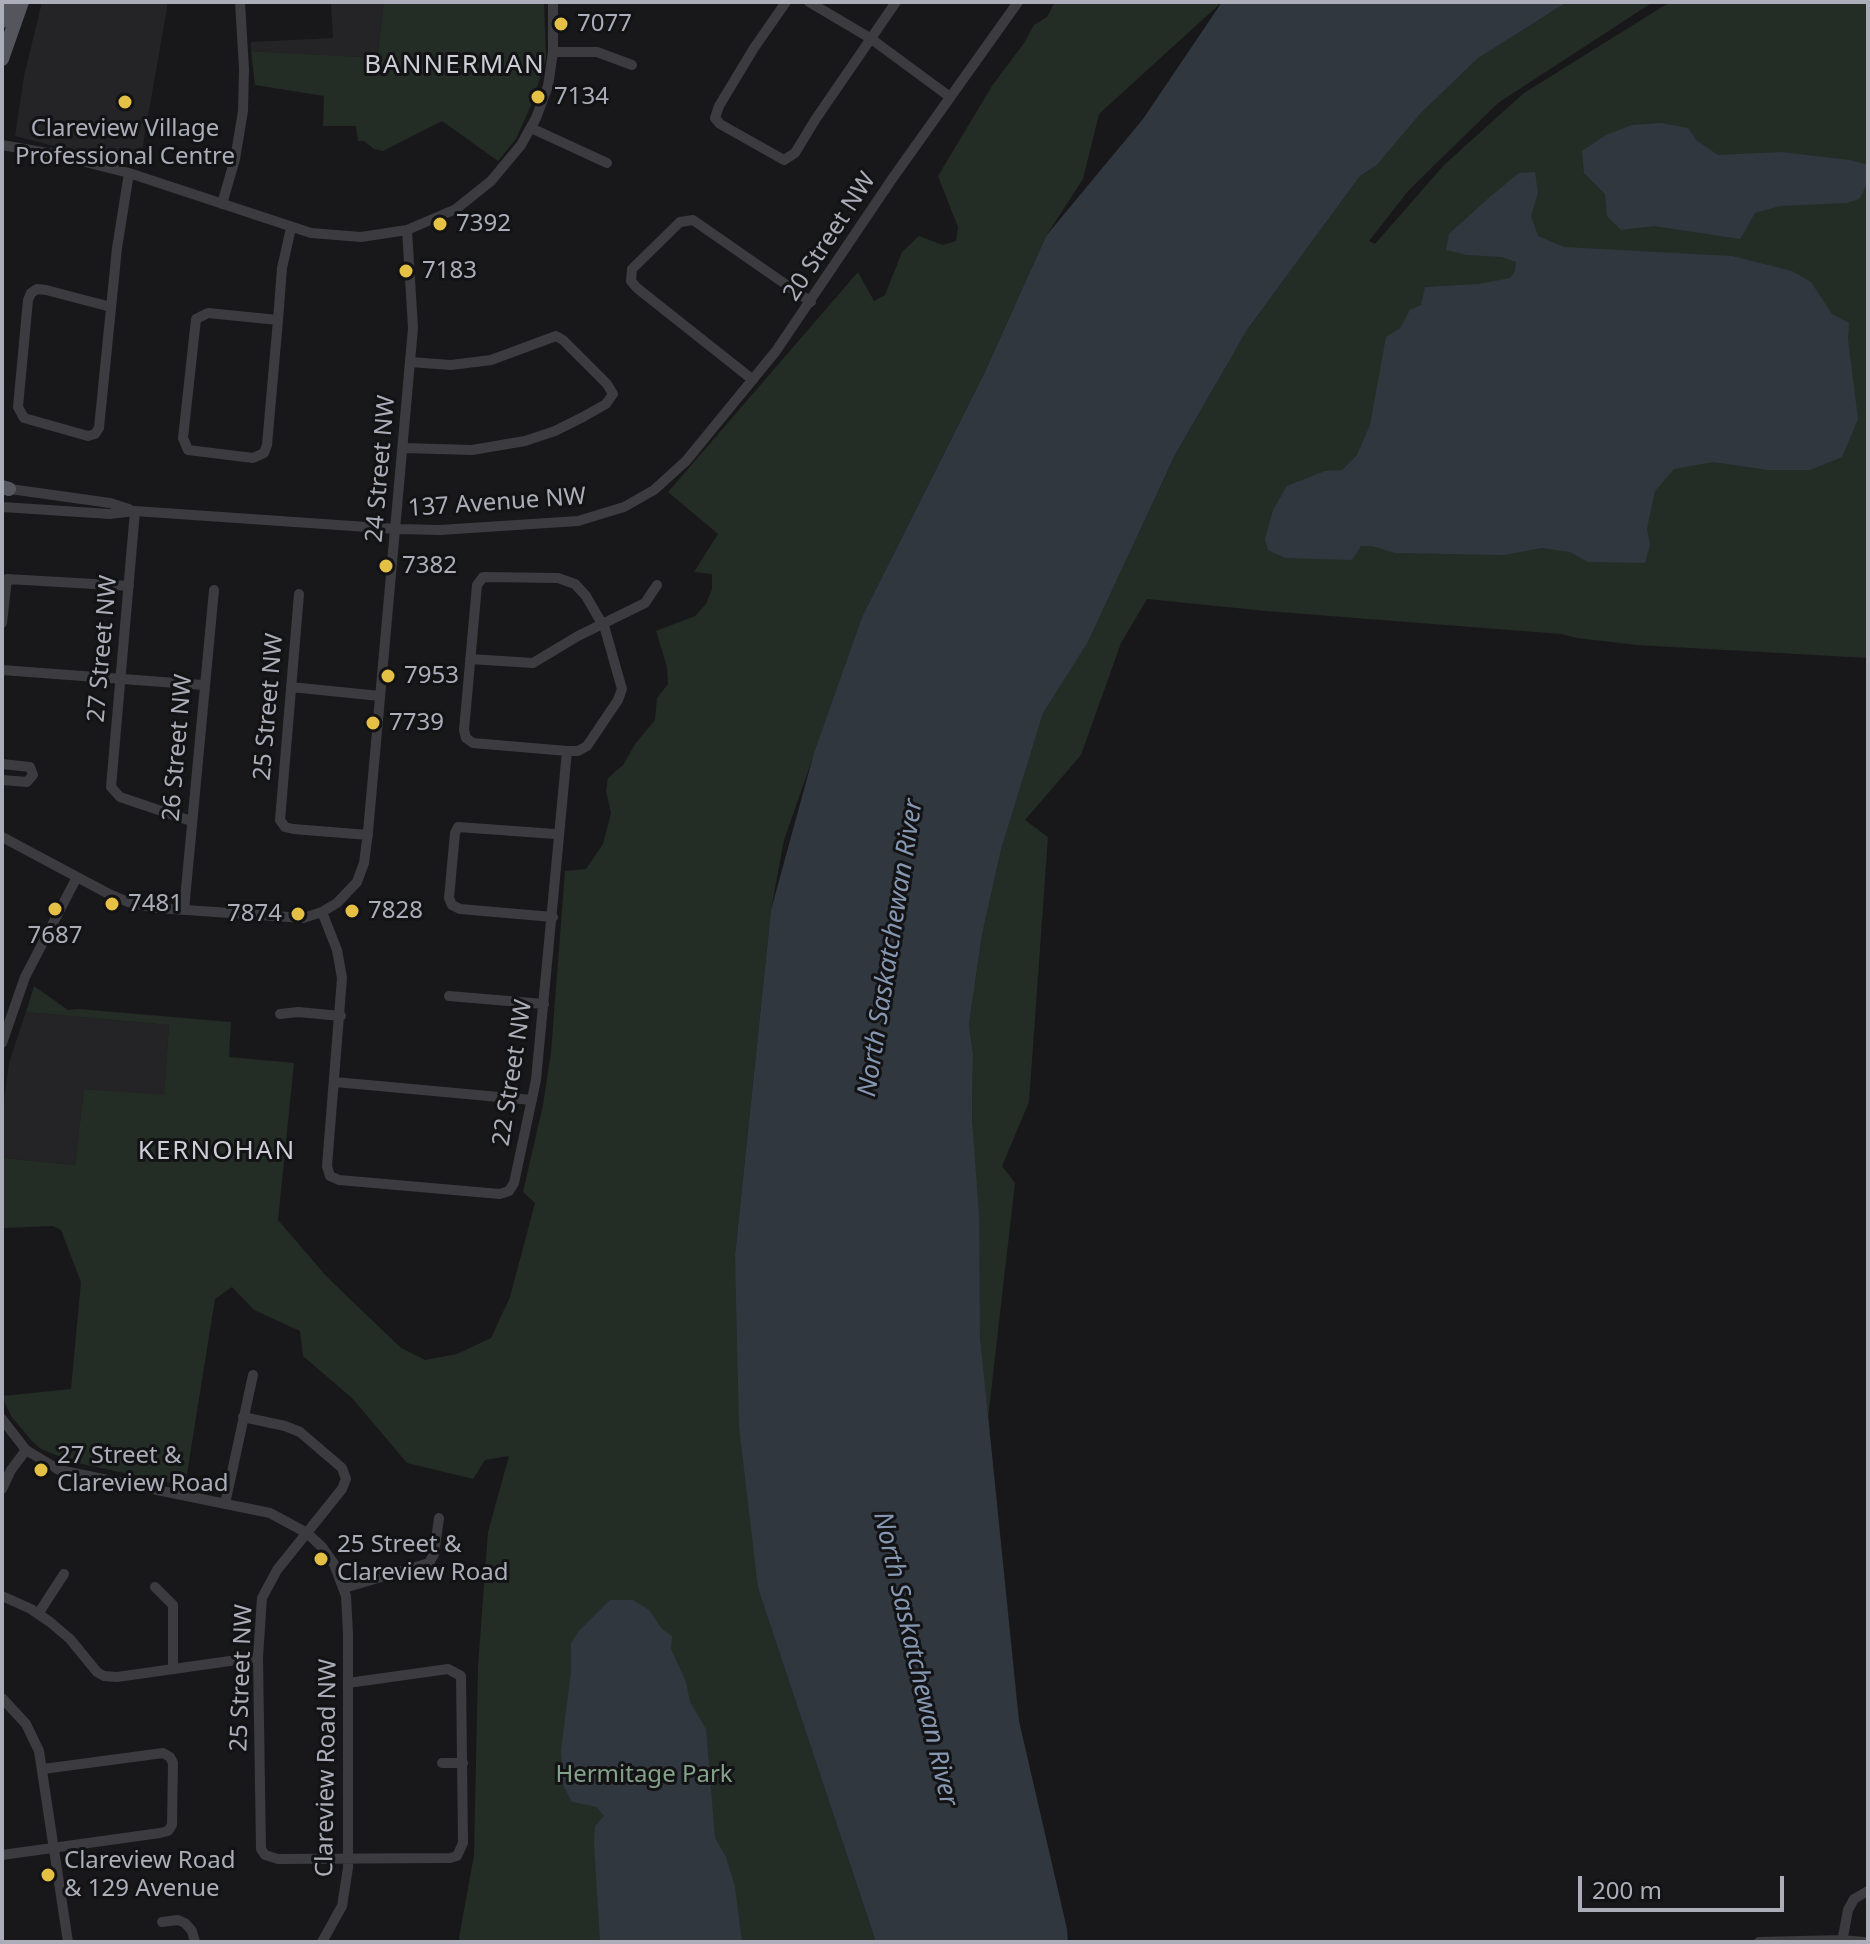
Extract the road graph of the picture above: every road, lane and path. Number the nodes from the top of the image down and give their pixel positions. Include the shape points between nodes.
1 (10, 2) edge
2 (22, 2) edge
3 (240, 2) edge
4 (553, 2) edge
5 (786, 2) edge
6 (809, 2) edge
7 (896, 2) edge
8 (1018, 2) edge
9 (2, 21) edge
10 (870, 38) junction
11 (553, 52) junction
12 (2, 59) edge
13 (632, 65) dead end
14 (950, 97) junction
15 (531, 128) junction
16 (2, 145) edge
17 (607, 163) dead end
18 (129, 173) junction
19 (222, 204) junction
20 (291, 228) junction
21 (407, 230) junction
22 (811, 302) junction
23 (111, 307) junction
24 (278, 320) junction
25 (410, 362) junction
26 (753, 380) junction
27 (403, 448) junction
28 (662, 483) joint
29 (4, 488) edge
30 (2, 507) edge
31 (135, 511) junction
32 (396, 529) junction
33 (657, 585) dead end
34 (129, 586) junction
35 (214, 590) dead end
36 (299, 594) dead end
37 (2, 623) edge
38 (603, 624) junction
39 (470, 659) junction
40 (2, 670) edge
41 (121, 678) junction
42 (203, 685) junction
43 (291, 687) junction
44 (380, 696) junction
45 (567, 751) junction
46 (2, 764) edge
47 (2, 780) edge
48 (191, 821) junction
49 (368, 835) junction
50 (2, 837) edge
51 (559, 837) junction
52 (77, 877) junction
53 (184, 910) junction
54 (322, 912) junction
55 (553, 917) junction
56 (449, 996) dead end
57 (544, 1004) junction
58 (280, 1014) dead end
59 (341, 1016) junction
60 (2, 1043) edge
61 (335, 1082) junction
62 (532, 1100) junction
63 (253, 1375) dead end
64 (243, 1417) junction
65 (2, 1419) edge
66 (26, 1450) junction
67 (2, 1489) edge
68 (225, 1504) junction
69 (439, 1518) dead end
70 (307, 1533) junction
71 (64, 1574) dead end
72 (155, 1587) dead end
73 (344, 1588) junction
74 (2, 1596) edge
75 (38, 1614) junction
76 (258, 1657) junction
77 (173, 1669) junction
78 (348, 1683) junction
79 (2, 1698) edge
80 (442, 1763) dead end
81 (463, 1763) junction
82 (43, 1769) junction
83 (53, 1848) junction
84 (2, 1855) edge
85 (348, 1859) junction
86 (1868, 1891) edge
87 (162, 1922) dead end
88 (1842, 1941) edge
89 (68, 1942) edge
90 (195, 1942) edge
91 (322, 1942) edge
92 (1759, 1942) edge
93 (1864, 1942) edge

1 - 9 main road
2 - 12 main road
3 - 19 street via 243,111
4 - 11 street
5 - 10 street via 715,118 784,160 795,153
6 - 10 street
7 - 10 street
8 - 14 street, 20 Street NW
10 - 14 street
11 - 13 street via 597,52
11 - 15 street via 548,86
14 - 22 street, 20 Street NW
15 - 17 street
15 - 21 street via 502,170 456,209
16 - 18 street
18 - 19 street
18 - 23 street
19 - 20 street
20 - 21 street via 347,237
20 - 24 street
21 - 25 street, 24 Street NW
22 - 26 street, 20 Street NW
22 - 26 street via 689,219 636,264 630,277 637,288
23 - 23 street via 95,434 24,418 18,407 33,291
24 - 24 street via 262,456 186,447 194,323 199,316
25 - 27 street, 24 Street NW
25 - 27 street via 477,363 556,336 613,394 583,417 525,441 472,450
26 - 28 street, 20 Street NW
27 - 32 street, 24 Street NW
28 - 32 street, 137 Avenue NW via 624,507 578,521
29 - 31 street, 137 Avenue NW
30 - 31 street, 137 Avenue NW
31 - 32 street, 137 Avenue NW
31 - 34 street, 27 Street NW
32 - 44 street, 24 Street NW
33 - 38 street via 645,603
34 - 37 street via 7,579
34 - 41 street, 27 Street NW
35 - 42 street, 26 Street NW
36 - 43 street, 25 Street NW
38 - 39 street via 533,663
38 - 39 street via 570,581 483,577 477,585
38 - 45 street via 622,692 587,746
39 - 45 street via 464,730 469,741
40 - 41 street
41 - 42 street
41 - 48 street, 27 Street NW via 113,791
42 - 48 street, 26 Street NW
43 - 44 street
43 - 49 street, 25 Street NW via 282,824
44 - 49 street, 24 Street NW
45 - 51 street, 22 Street NW
46 - 47 street via 30,767 33,775 27,782
48 - 53 street, 26 Street NW
49 - 54 street, 24 Street NW via 361,871 345,897
50 - 52 street
51 - 55 street, 22 Street NW
51 - 55 street via 458,827 449,898 460,909
52 - 53 street via 128,902
52 - 60 street via 25,977
53 - 54 street via 293,919
54 - 59 street via 340,959
55 - 57 street, 22 Street NW
56 - 57 street
57 - 62 street, 22 Street NW
58 - 59 street
59 - 61 street
61 - 62 street
61 - 62 street, 22 Street NW via 328,1174 353,1181 509,1191
63 - 64 street
64 - 68 street
64 - 70 street, 25 Street NW via 300,1432 342,1468 342,1489
65 - 66 street, Clareview Road NW
66 - 67 street
66 - 68 street, Clareview Road NW via 76,1475
68 - 70 street, Clareview Road NW via 270,1513
69 - 73 street via 429,1563
70 - 73 street, Clareview Road NW via 329,1555
70 - 76 street, 25 Street NW via 262,1598
71 - 75 street
72 - 77 street via 173,1605
73 - 78 street, Clareview Road NW
74 - 75 street
75 - 77 street via 104,1676
76 - 77 street
76 - 85 street, 25 Street NW via 259,1844 265,1855 278,1859
78 - 81 street via 448,1669 459,1672
78 - 85 street, Clareview Road NW
79 - 82 street via 31,1733
80 - 81 street
81 - 85 street via 460,1853 450,1858
82 - 83 street
82 - 83 street via 159,1752 170,1757 173,1767 170,1829
83 - 84 street
83 - 89 street
85 - 91 street, Clareview Road NW via 342,1906
86 - 88 street via 1848,1910
87 - 90 street via 185,1923
88 - 92 street
88 - 93 street

